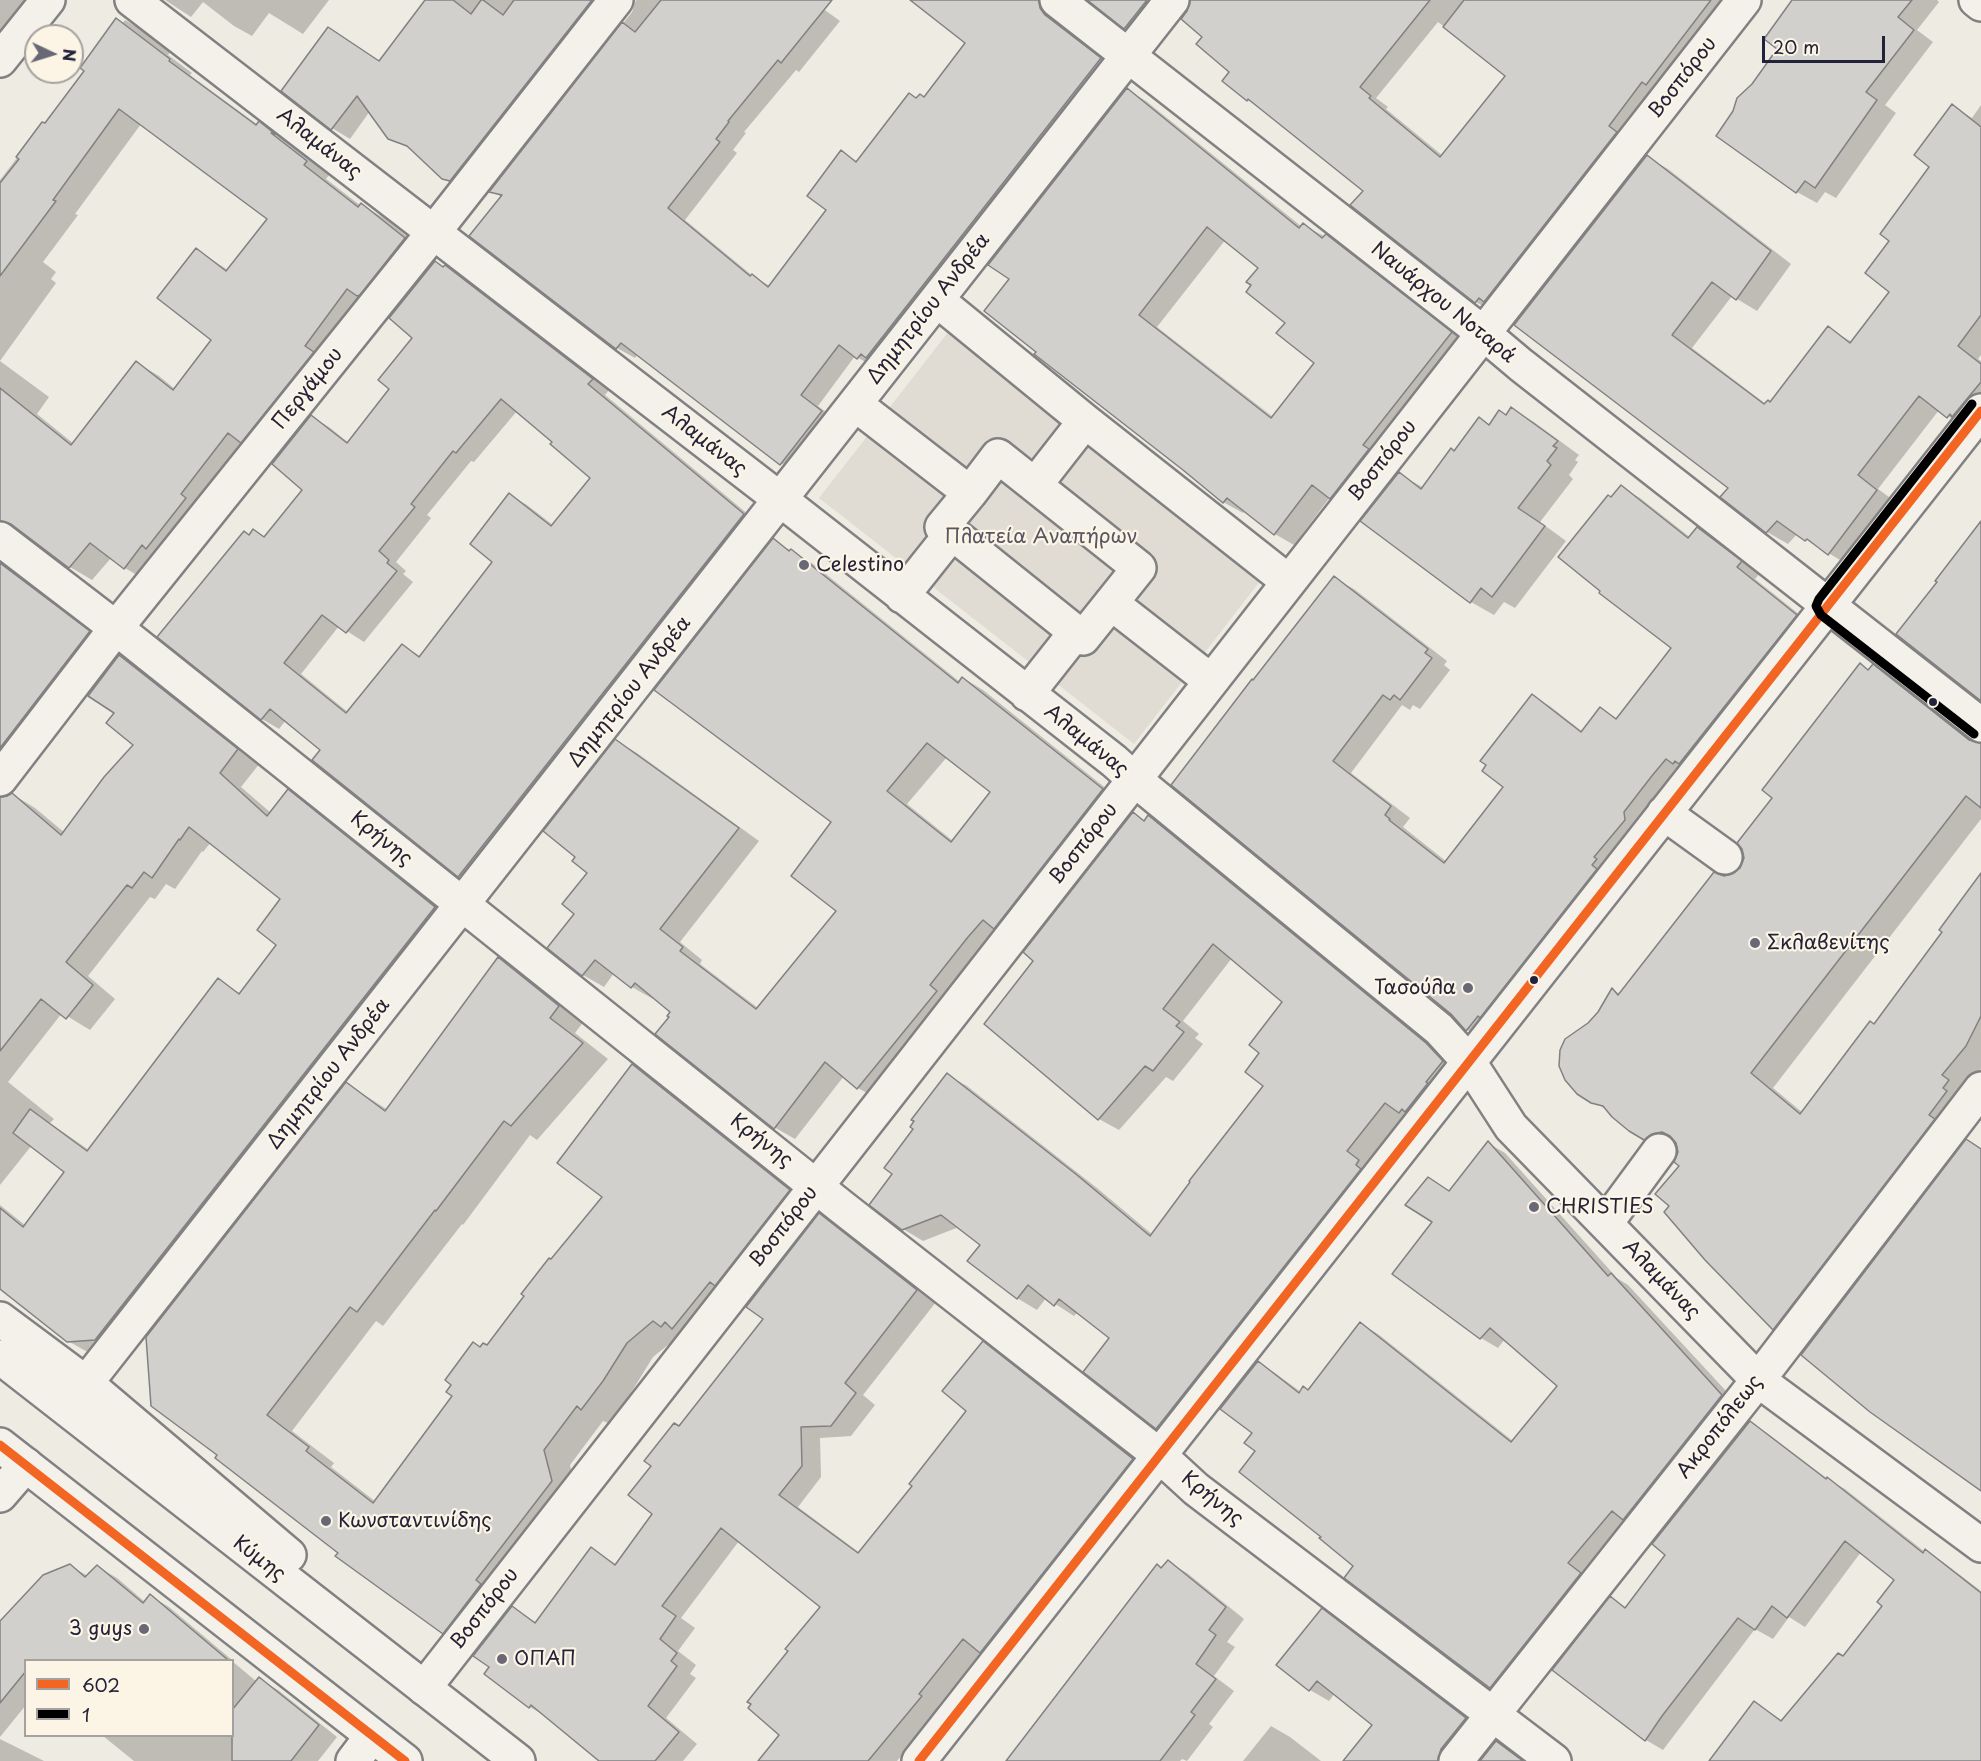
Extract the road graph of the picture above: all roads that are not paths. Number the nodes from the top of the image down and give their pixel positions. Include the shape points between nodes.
1 (48, 0) edge
2 (132, 0) edge
3 (616, 0) edge
4 (1057, 0) edge
5 (1172, 0) edge
6 (1744, 0) edge
7 (1976, 0) edge
8 (1981, 4) edge
9 (1129, 56) junction
10 (0, 60) edge
11 (433, 233) junction
12 (937, 300) junction
13 (1484, 333) junction
14 (855, 404) junction
15 (1981, 411) edge
16 (1084, 421) junction
17 (1035, 485) junction
18 (970, 493) junction
19 (781, 500) junction
20 (952, 533) junction
21 (0, 539) edge
22 (1288, 582) junction
23 (902, 596) junction
24 (1111, 603) junction
25 (1827, 606) junction
26 (116, 628) junction
27 (1076, 632) junction
28 (1211, 681) junction
29 (1027, 694) junction
30 (1981, 725) edge
31 (0, 779) edge
32 (1134, 779) junction
33 (1665, 813) junction
34 (1725, 857) dead end
35 (463, 904) junction
36 (1469, 1062) junction
37 (1981, 1089) edge
38 (1659, 1151) dead end
39 (817, 1185) junction
40 (1606, 1223) junction
41 (0, 1318) edge
42 (0, 1357) edge
43 (1758, 1380) junction
44 (86, 1383) junction
45 (0, 1445) edge
46 (1160, 1455) junction
47 (26, 1465) junction
48 (0, 1495) edge
49 (1981, 1545) edge
50 (365, 1642) junction
51 (424, 1688) junction
52 (1493, 1714) junction
53 (363, 1748) edge
54 (405, 1761) edge
55 (518, 1761) edge
56 (919, 1761) edge
57 (1456, 1761) edge
58 (1554, 1761) edge

1 - 10 street
2 - 11 street, Αλαμάνας
3 - 11 street, Περγάμου
4 - 9 street, Ναυάρχου Νοταρά
5 - 9 street, Δημητρίου Ανδρέα
6 - 13 street, Βοσπόρου
7 - 8 street
9 - 12 street, Δημητρίου Ανδρέα
9 - 13 street, Ναυάρχου Νοταρά
11 - 19 street, Αλαμάνας
11 - 26 street, Περγάμου
12 - 14 street, Δημητρίου Ανδρέα
12 - 16 street
13 - 22 street, Βοσπόρου
13 - 25 street, Ναυάρχου Νοταρά
14 - 18 street
14 - 19 street, Δημητρίου Ανδρέα
15 - 25 street
16 - 17 street
16 - 22 street
17 - 18 street via 998,456
17 - 24 street via 1139,568
18 - 20 street via 942,527
19 - 23 street, Αλαμάνας
19 - 35 street, Δημητρίου Ανδρέα
20 - 23 street
20 - 27 street
21 - 26 street, Κρήνης
22 - 28 street, Βοσπόρου
23 - 29 street, Αλαμάνας
24 - 27 street via 1083,638
24 - 28 street
25 - 30 street, Ναυάρχου Νοταρά
25 - 33 street
26 - 31 street, Περγάμου
26 - 35 street, Κρήνης
27 - 29 street
28 - 32 street, Βοσπόρου
29 - 32 street, Αλαμάνας
32 - 36 street, Αλαμάνας via 1439,1029
32 - 39 street, Βοσπόρου
33 - 34 street
33 - 36 street
35 - 39 street, Κρήνης
35 - 44 street, Δημητρίου Ανδρέα
36 - 40 street, Αλαμάνας via 1511,1127
36 - 46 street
37 - 43 street, Ακροπόλεως
38 - 40 street
39 - 46 street, Κρήνης
39 - 51 street, Βοσπόρου
40 - 43 street, Αλαμάνας
41 - 44 street
42 - 50 street, Κύμης
43 - 49 street, Αλαμάνας
43 - 52 street, Ακροπόλεως
44 - 50 street via 326,1586
45 - 47 street
46 - 52 street, Κρήνης via 1196,1489
46 - 56 street
47 - 48 street
47 - 53 street
50 - 51 street, Κύμης
51 - 55 street, Κύμης
52 - 57 street, Ακροπόλεως
52 - 58 street, Κρήνης
53 - 54 street

